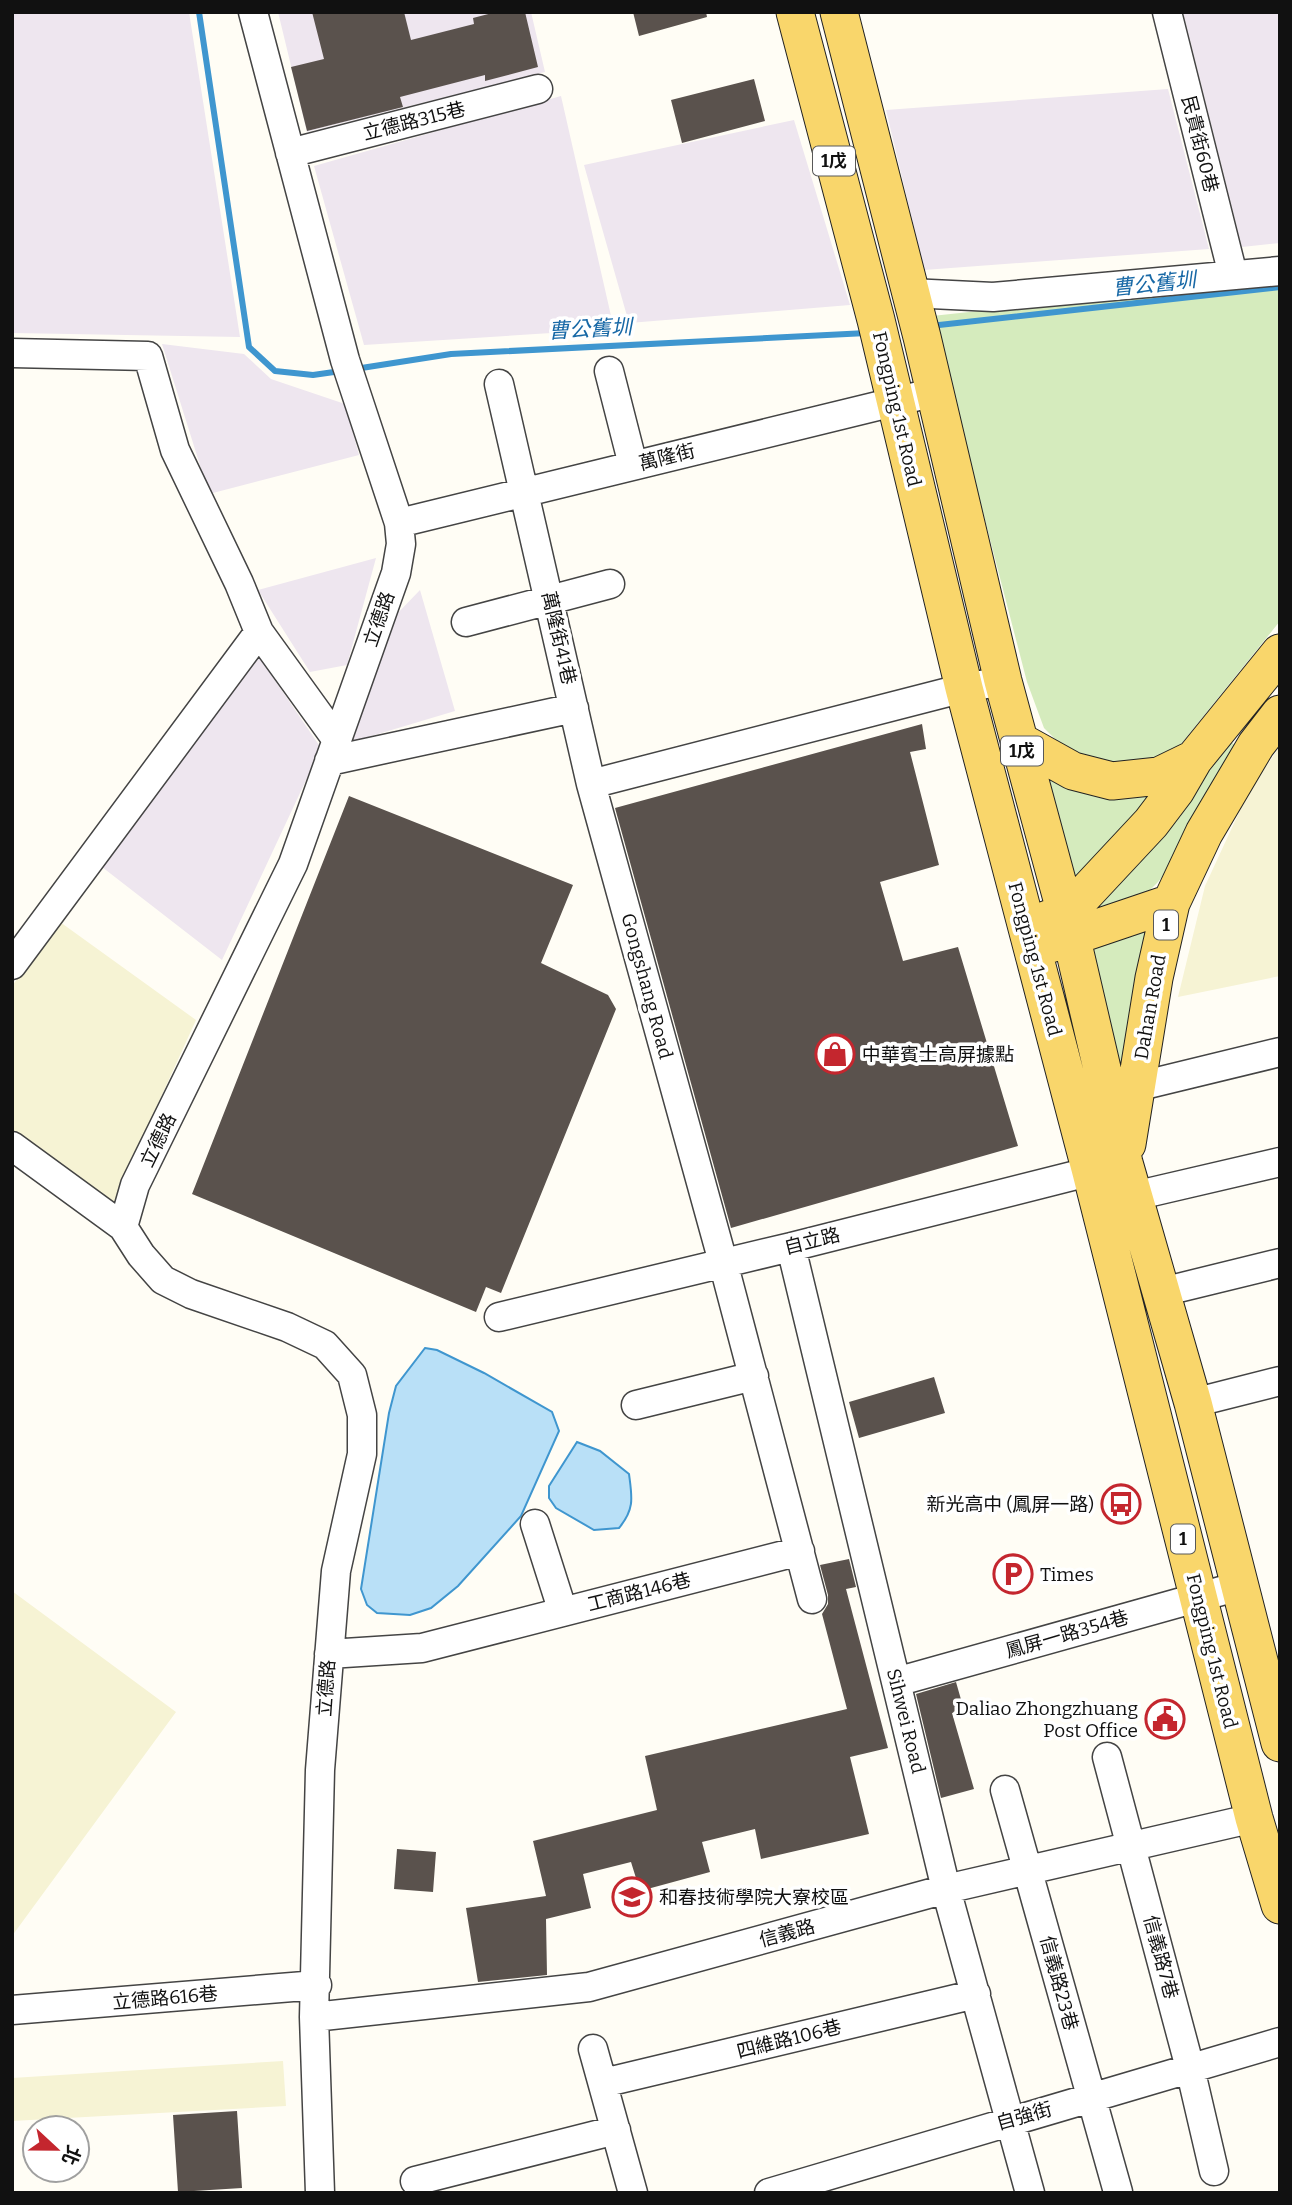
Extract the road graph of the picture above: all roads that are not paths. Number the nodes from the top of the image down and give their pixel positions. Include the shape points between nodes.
1 (253, 12) edge
2 (795, 12) edge
3 (839, 12) edge
4 (1167, 12) edge
5 (538, 89) dead end
6 (290, 153) junction
7 (1280, 271) edge
8 (1233, 275) junction
9 (912, 298) junction
10 (12, 353) edge
11 (609, 371) dead end
12 (499, 384) dead end
13 (935, 391) junction
14 (895, 400) junction
15 (633, 465) junction
16 (526, 492) junction
17 (399, 523) junction
18 (610, 584) dead end
19 (550, 600) junction
20 (466, 622) dead end
21 (259, 632) junction
22 (1280, 653) edge
23 (1003, 681) junction
24 (964, 688) junction
25 (574, 708) junction
26 (1280, 714) edge
27 (1019, 741) junction
28 (333, 750) junction
29 (1194, 759) junction
30 (592, 783) junction
31 (1171, 903) junction
32 (1068, 926) junction
33 (1030, 938) junction
34 (12, 965) edge
35 (1280, 1052) edge
36 (1136, 1087) junction
37 (12, 1146) edge
38 (1280, 1163) edge
39 (1116, 1177) junction
40 (123, 1227) junction
41 (791, 1247) junction
42 (723, 1262) junction
43 (1280, 1264) edge
44 (1161, 1292) junction
45 (499, 1317) dead end
46 (754, 1376) junction
47 (1280, 1381) edge
48 (1193, 1403) junction
49 (636, 1405) dead end
50 (535, 1524) dead end
51 (800, 1551) junction
52 (1239, 1586) junction
53 (1198, 1597) junction
54 (812, 1599) dead end
55 (562, 1612) junction
56 (329, 1654) junction
57 (896, 1682) junction
58 (1280, 1743) edge
59 (1107, 1758) dead end
60 (1005, 1790) dead end
61 (1254, 1818) junction
62 (1132, 1846) junction
63 (1028, 1870) junction
64 (946, 1889) junction
65 (1280, 1905) edge
66 (317, 1985) junction
67 (976, 1994) junction
68 (12, 2010) edge
69 (314, 2017) junction
70 (1280, 2042) edge
71 (593, 2049) dead end
72 (1190, 2068) junction
73 (603, 2083) junction
74 (1090, 2097) junction
75 (1011, 2120) junction
76 (616, 2130) junction
77 (1214, 2171) dead end
78 (415, 2181) dead end
79 (1118, 2192) edge
80 (320, 2193) edge
81 (633, 2193) edge
82 (769, 2193) edge
83 (1030, 2193) edge

1 - 6 street, 立德路
2 - 14 main road, Fongping 1st Road / 1戊
3 - 9 main road, Fongping 1st Road / 1戊
4 - 8 street, 民貴街60巷
5 - 6 street, 立德路315巷
6 - 17 street, 立德路 via 349,371
7 - 8 street
8 - 9 street via 993,298
9 - 13 main road, Fongping 1st Road / 1戊
10 - 21 street via 148,356 175,450
11 - 15 street
12 - 16 street, 萬隆街41巷
13 - 14 street, 萬隆街
13 - 23 main road, Fongping 1st Road / 1戊
14 - 15 street, 萬隆街
14 - 24 main road, Fongping 1st Road / 1戊
15 - 16 street, 萬隆街
16 - 17 street, 萬隆街
16 - 19 street, 萬隆街41巷
17 - 28 street, 立德路 via 396,573
18 - 19 street
19 - 20 street
19 - 25 street, 萬隆街41巷
21 - 28 street
21 - 34 street
22 - 29 main road
23 - 24 street
23 - 27 main road, Fongping 1st Road / 1戊
24 - 30 street
24 - 33 main road, Fongping 1st Road / 1戊
25 - 28 street
25 - 30 street, 萬隆街41巷
26 - 31 main road, Dahan Road / 1 via 1256,745 1204,833
27 - 29 main road via 1073,771 1112,780 1159,776
27 - 32 main road, Fongping 1st Road / 1戊
28 - 40 street, 立德路 via 293,864 135,1185
29 - 32 main road via 1176,790
30 - 42 street, Gongshang Road
31 - 32 main road
31 - 36 main road, Dahan Road / 1
32 - 33 main road
32 - 39 main road, Fongping 1st Road / 1戊
33 - 39 main road, Fongping 1st Road / 1戊
35 - 36 street
36 - 39 main road, Dahan Road / 1
37 - 40 street
38 - 39 street, 自立路
39 - 41 street, 自立路
39 - 44 main road, Fongping 1st Road / 1
39 - 53 main road, Fongping 1st Road / 1
40 - 56 street, 立德路 via 163,1280 288,1326 325,1345 352,1375 362,1415 362,1454 336,1571
41 - 42 street, 自立路
41 - 57 street, Sihwei Road
42 - 45 street, 自立路
42 - 46 street, Gongshang Road
43 - 44 street
44 - 48 main road, Fongping 1st Road / 1
46 - 49 street
46 - 51 street, Gongshang Road
47 - 48 street
48 - 52 main road, Fongping 1st Road / 1
50 - 55 street
51 - 54 street, Gongshang Road
51 - 55 street, 工商路146巷
52 - 53 street, 鳳屏一路354巷
52 - 58 main road, Fongping 1st Road / 1
53 - 57 street, 鳳屏一路354巷
53 - 61 main road, Fongping 1st Road / 1
55 - 56 street, 工商路146巷 via 422,1648
56 - 66 street, 立德路 via 320,1770
57 - 64 street, Sihwei Road
59 - 62 street, 信義路7巷
60 - 63 street, 信義路23巷
61 - 62 street, 信義路
61 - 65 main road, Fongping 1st Road / 1
62 - 63 street, 信義路
62 - 72 street, 信義路7巷
63 - 64 street, 信義路
63 - 74 street, 信義路23巷
64 - 67 street, Sihwei Road
64 - 69 street, 信義路 via 589,1987
66 - 68 street, 立德路616巷
66 - 69 street, 立德路
67 - 73 street, 四維路106巷
67 - 75 street, Sihwei Road
69 - 80 street, 立德路
70 - 72 street, 自強街
71 - 73 street
72 - 74 street, 自強街
72 - 77 street, 信義路7巷
73 - 76 street
74 - 75 street, 自強街
74 - 79 street, 信義路23巷
75 - 82 street, 自強街
75 - 83 street, Sihwei Road
76 - 78 street
76 - 81 street

